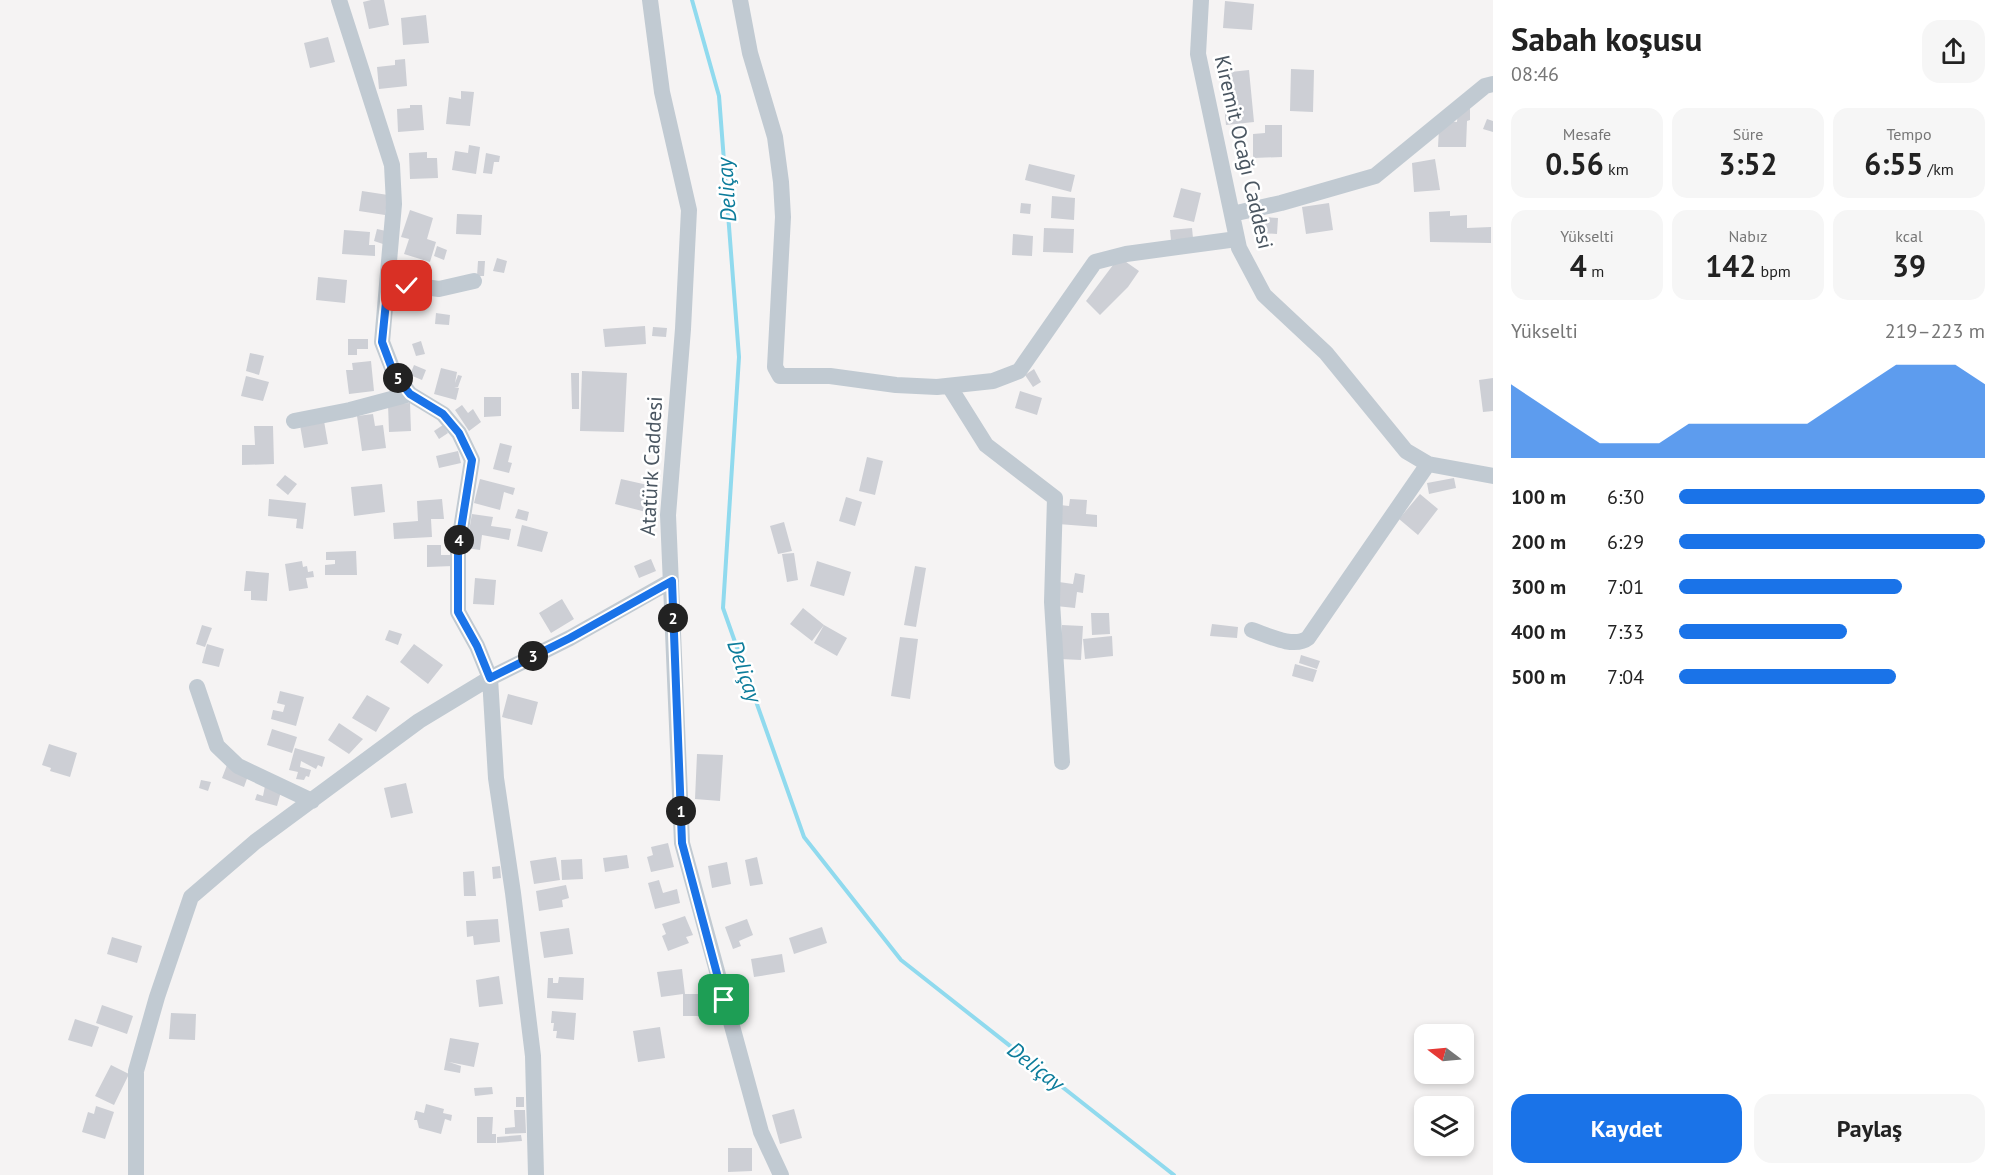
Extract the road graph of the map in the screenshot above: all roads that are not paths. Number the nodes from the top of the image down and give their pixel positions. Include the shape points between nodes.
1 (339, 0) edge
2 (650, 0) edge
3 (740, 0) edge
4 (1201, 0) edge
5 (1493, 84) edge
6 (1232, 214) junction
7 (1237, 239) junction
8 (474, 281) dead end
9 (388, 282) junction
10 (949, 386) junction
11 (410, 394) junction
12 (294, 421) dead end
13 (1428, 464) junction
14 (1493, 476) edge
15 (672, 581) junction
16 (1252, 630) dead end
17 (490, 678) junction
18 (197, 687) dead end
19 (1062, 762) dead end
20 (312, 801) junction
21 (136, 1175) edge
22 (536, 1175) edge
23 (781, 1175) edge

1 - 9 street via 392,165 394,204
2 - 15 street, Atatürk Caddesi via 662,92 689,210 668,515
3 - 10 street via 750,53 775,137 781,183 783,217 775,367 780,376
4 - 6 street, Kiremit Ocağı Caddesi via 1198,54
5 - 6 street via 1485,86 1375,176
6 - 7 street, Kiremit Ocağı Caddesi
7 - 10 street via 1095,262 1019,371 993,381
7 - 13 street, Kiremit Ocağı Caddesi via 1264,296 1326,353 1406,451
8 - 9 street via 439,289
9 - 11 street via 382,342 394,374
10 - 19 street via 987,445 1055,498 1052,602
11 - 12 street
11 - 17 street via 443,414 459,433 472,460 458,548 458,612
13 - 14 street, Kiremit Ocağı Caddesi
13 - 16 street via 1308,638 1294,643
15 - 17 street
15 - 23 street, Atatürk Caddesi via 682,843 761,1132
17 - 20 street via 418,721
17 - 22 street via 496,778 533,1056
18 - 20 street via 217,746 238,766
20 - 21 street via 255,842 191,897 136,1071

